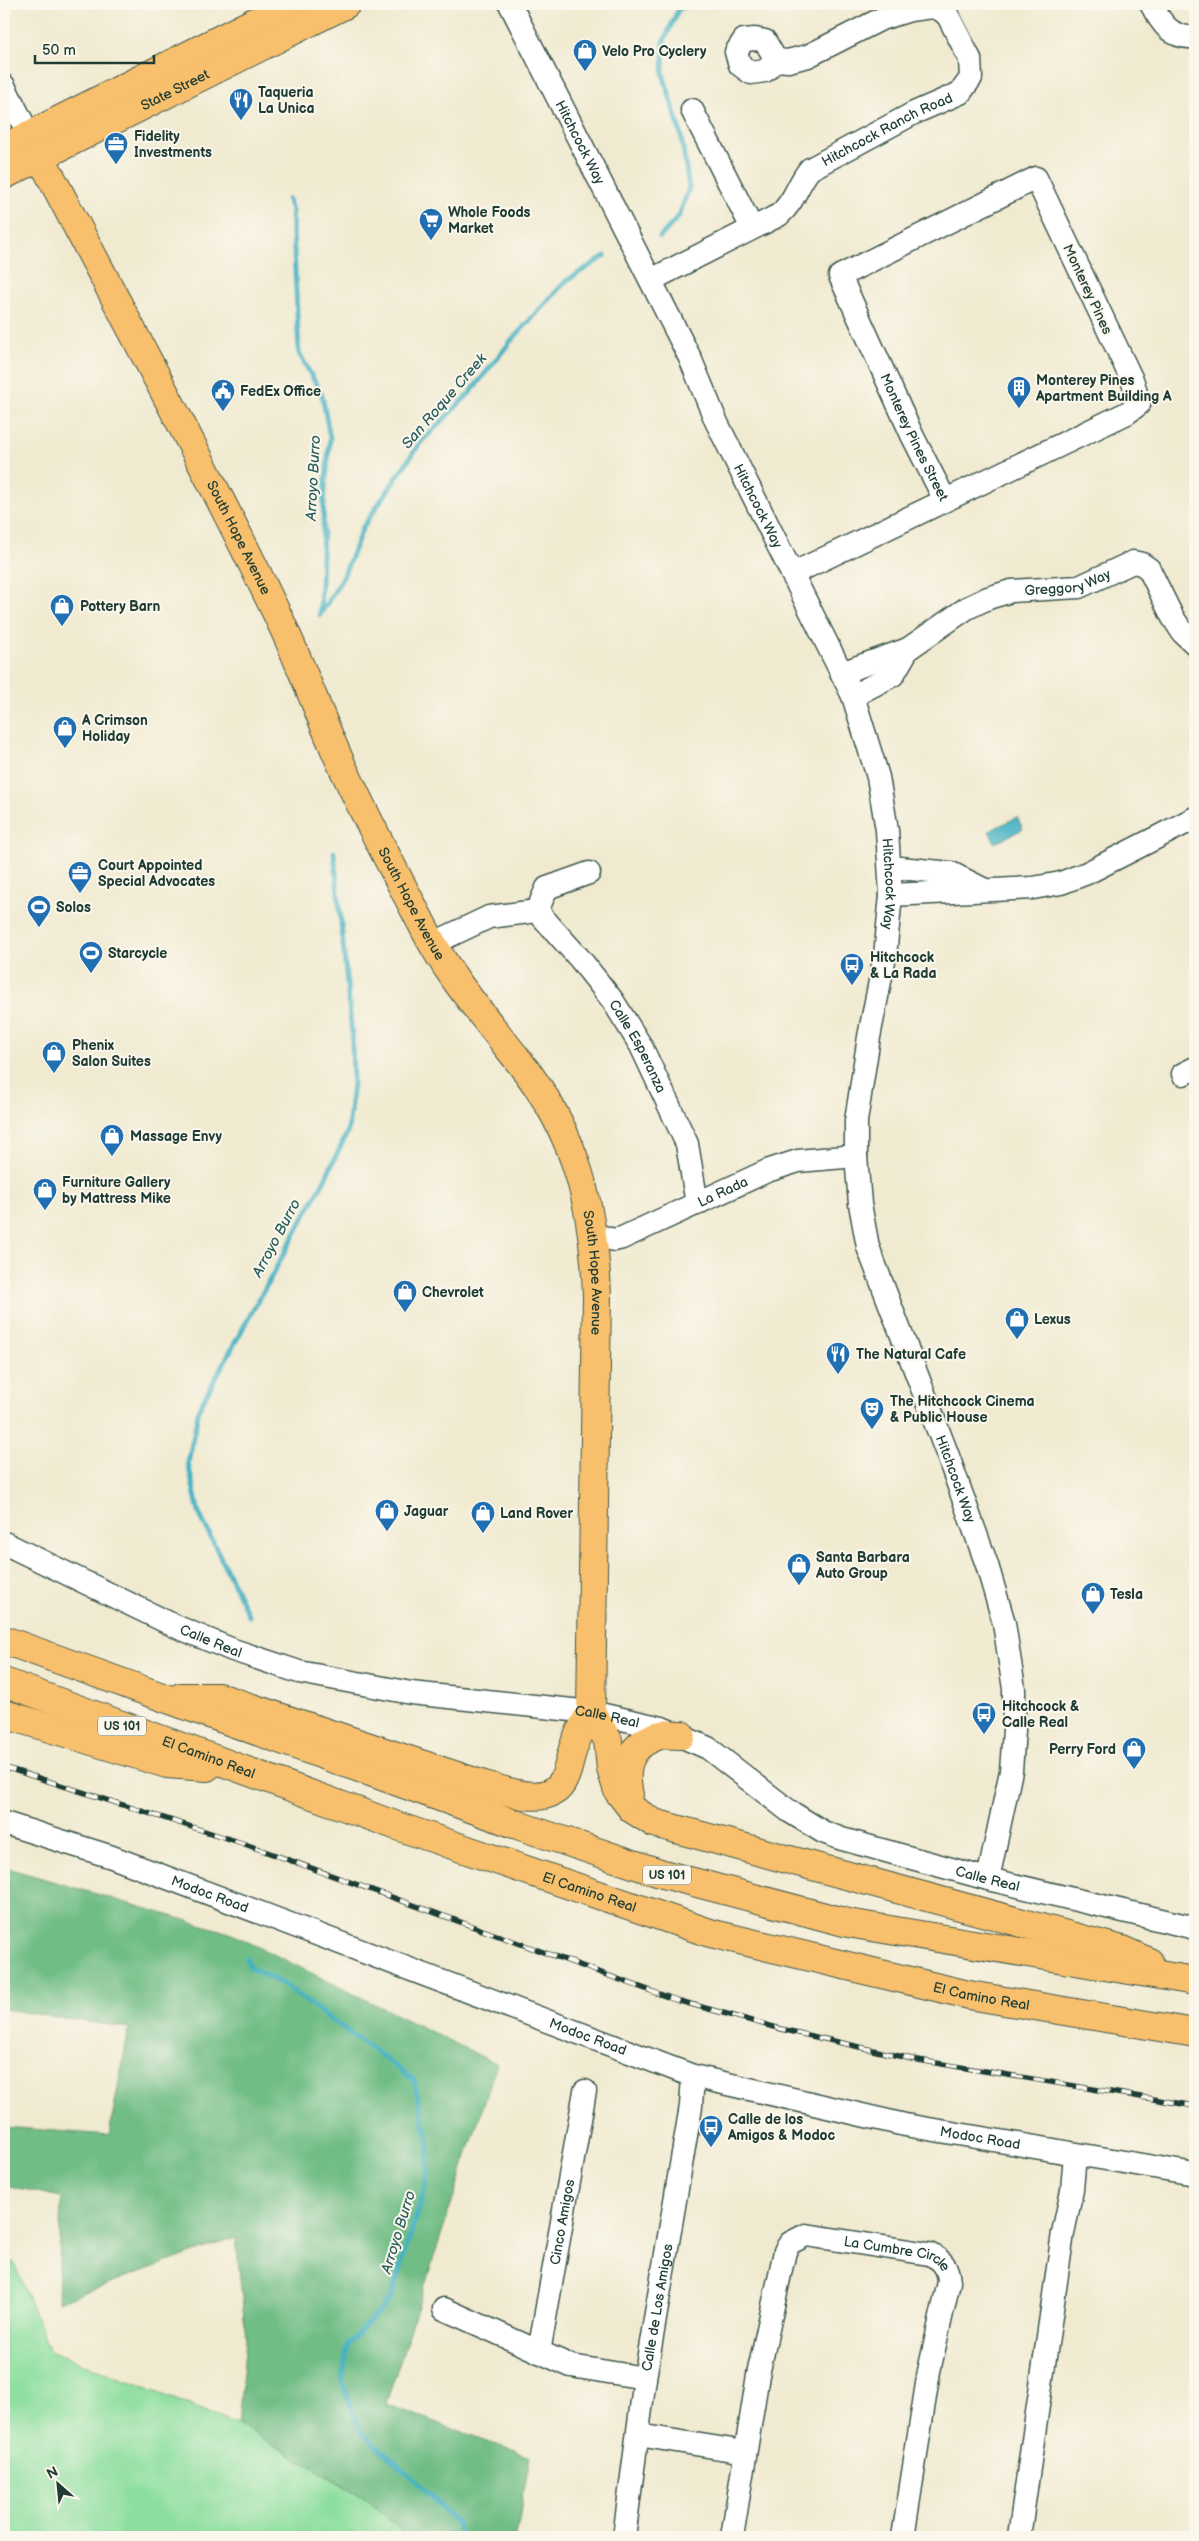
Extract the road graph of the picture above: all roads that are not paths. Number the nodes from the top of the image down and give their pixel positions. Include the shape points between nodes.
1 (290, 4) edge
2 (346, 4) edge
3 (510, 4) edge
4 (1151, 4) edge
5 (1195, 37) edge
6 (776, 60) dead end
7 (4, 86) edge
8 (692, 110) dead end
9 (35, 146) junction
10 (4, 148) edge
11 (4, 175) edge
12 (752, 228) junction
13 (840, 276) joint
14 (651, 280) junction
15 (945, 500) junction
16 (792, 574) junction
17 (1195, 644) edge
18 (908, 649) junction
19 (841, 673) junction
20 (853, 696) junction
21 (1195, 818) edge
22 (890, 867) junction
23 (589, 873) dead end
24 (984, 890) junction
25 (891, 896) junction
26 (537, 911) junction
27 (432, 944) junction
28 (856, 1156) junction
29 (697, 1204) junction
30 (593, 1234) junction
31 (4, 1543) edge
32 (4, 1640) edge
33 (4, 1682) edge
34 (160, 1696) junction
35 (591, 1712) junction
36 (4, 1714) edge
37 (681, 1735) junction
38 (240, 1769) junction
39 (632, 1809) junction
40 (4, 1823) edge
41 (988, 1878) junction
42 (1195, 1928) edge
43 (1195, 1981) edge
44 (1195, 2033) edge
45 (693, 2076) junction
46 (584, 2091) dead end
47 (1075, 2154) junction
48 (1195, 2174) edge
49 (444, 2309) dead end
50 (539, 2352) junction
51 (645, 2378) junction
52 (638, 2435) junction
53 (745, 2452) junction
54 (624, 2537) edge
55 (732, 2537) edge
56 (902, 2537) edge
57 (1019, 2537) edge

1 - 9 main road, State Street
2 - 9 main road, State Street
3 - 14 street, Hitchcock Way
4 - 5 street via 1170,32
6 - 12 street, Hitchcock Ranch Road via 808,56 881,19 932,7 948,16 972,67 968,86 960,93 914,113 810,169 789,206
7 - 9 street
8 - 12 street
9 - 10 main road, State Street
9 - 11 main road, State Street
9 - 27 main road, South Hope Avenue via 277,614 337,756
12 - 14 street, Hitchcock Ranch Road
13 - 15 street, Monterey Pines Street
13 - 15 street, Monterey Pines via 1036,178 1133,382 1139,404 1127,413
14 - 16 street, Hitchcock Way
15 - 16 street, Monterey Pines Street
16 - 19 street, Hitchcock Way
17 - 18 street, Greggory Way via 1172,616 1149,569 1134,562 1079,587 1011,592 988,598 967,608
18 - 19 street, Greggory Way
18 - 20 street, Greggory Way via 893,675
19 - 20 street, Hitchcock Way
20 - 22 street, Hitchcock Way via 878,777
21 - 24 street via 1088,873 1061,883
22 - 24 street via 951,873
22 - 25 street, Hitchcock Way
23 - 26 street via 547,888
24 - 25 street
25 - 28 street, Hitchcock Way via 886,949 856,1121
26 - 27 street via 489,917
26 - 29 street, Calle Esperanza via 613,1001 641,1046 687,1144
27 - 30 main road, South Hope Avenue via 469,1001 523,1066 544,1097 573,1155
28 - 29 street, La Rada via 806,1160 775,1168
28 - 41 street, Hitchcock Way via 868,1247 948,1456 1004,1622 1014,1689 1014,1730 1011,1771
29 - 30 street, La Rada via 622,1238 614,1240
30 - 35 main road, South Hope Avenue via 597,1296
31 - 35 street, Calle Real via 175,1626 256,1659 299,1672 411,1693
32 - 34 main road, US 101
33 - 38 main road, El Camino Real / US 101
34 - 35 main road via 219,1697 484,1785 540,1796 554,1791 564,1780 574,1746
34 - 43 main road, US 101 via 662,1874 848,1923
35 - 37 street, Calle Real
35 - 39 main road via 608,1740 611,1769 618,1791
36 - 38 main road via 167,1764
37 - 39 main road via 658,1735 635,1749 626,1765
37 - 41 street, Calle Real via 708,1748 783,1806 824,1832
38 - 44 main road, El Camino Real / US 101 via 710,1933 969,1995
39 - 43 main road via 654,1823 1122,1950
40 - 45 street, Modoc Road via 112,1857
41 - 42 street, Calle Real
45 - 47 street, Modoc Road via 906,2125
45 - 51 street, Calle de Los Amigos via 691,2106
46 - 50 street, Cinco Amigos
47 - 48 street, Modoc Road
47 - 57 street
49 - 50 street
50 - 51 street via 571,2366
51 - 52 street, Calle de Los Amigos
52 - 53 street
52 - 54 street, Calle de Los Amigos
53 - 55 street, La Cumbre Circle
53 - 56 street, La Cumbre Circle via 785,2251 790,2243 806,2235 815,2235 939,2258 945,2265 949,2282 929,2372

